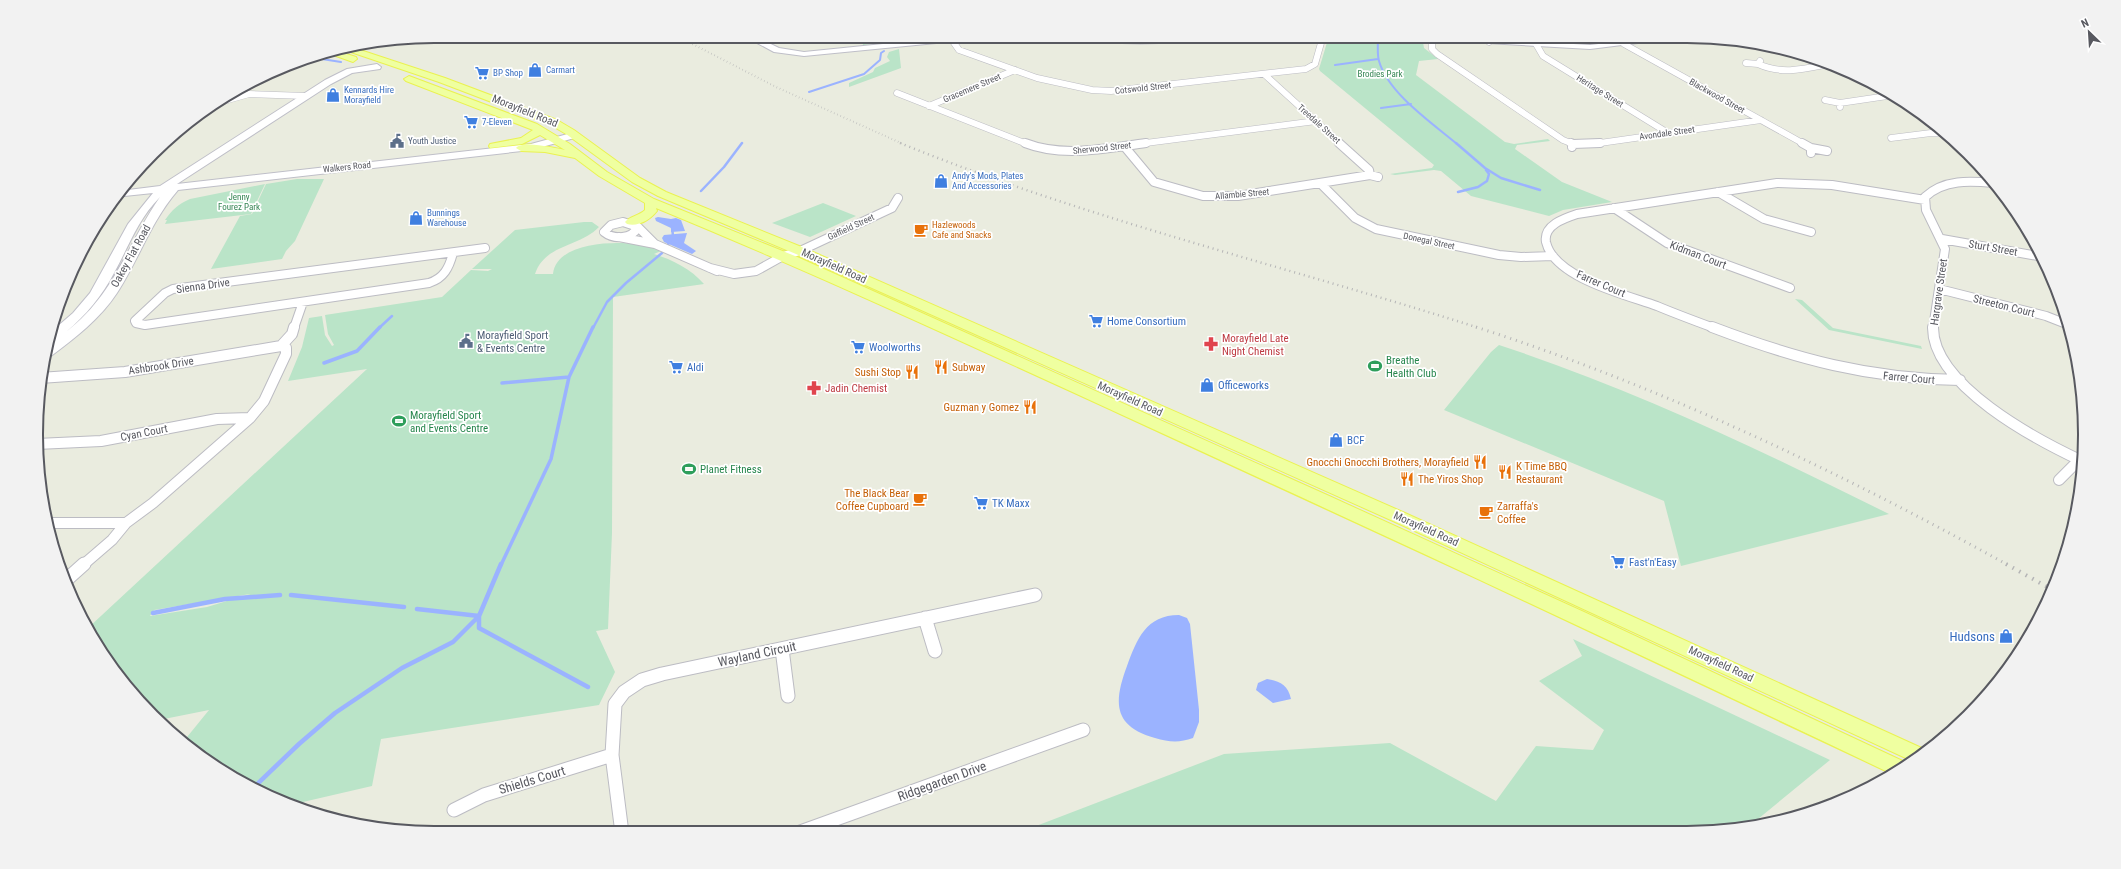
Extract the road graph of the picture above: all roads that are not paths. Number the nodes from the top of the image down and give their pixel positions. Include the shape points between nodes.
1 (762, 43) edge
2 (922, 43) edge
3 (954, 43) edge
4 (1321, 43) edge
5 (1431, 43) edge
6 (1526, 43) edge
7 (1632, 43) edge
8 (1536, 44) junction
9 (1624, 44) junction
10 (356, 51) edge
11 (340, 55) edge
12 (355, 60) junction
13 (1746, 62) dead end
14 (1818, 66) edge
15 (377, 67) junction
16 (1014, 70) junction
17 (1264, 74) junction
18 (328, 82) junction
19 (896, 93) dead end
20 (240, 95) edge
21 (306, 96) junction
22 (1885, 97) edge
23 (1825, 100) dead end
24 (929, 106) junction
25 (1761, 120) junction
26 (1316, 121) junction
27 (539, 130) junction
28 (573, 133) junction
29 (1668, 133) junction
30 (1937, 133) edge
31 (1902, 137) junction
32 (1891, 138) dead end
33 (555, 139) junction
34 (1913, 143) dead end
35 (1124, 146) junction
36 (492, 148) junction
37 (520, 148) junction
38 (1827, 151) dead end
39 (580, 156) junction
40 (284, 175) junction
41 (1370, 175) junction
42 (1378, 177) dead end
43 (1986, 183) edge
44 (174, 184) junction
45 (1321, 184) junction
46 (129, 190) edge
47 (128, 191) edge
48 (1718, 192) junction
49 (898, 198) dead end
50 (1925, 200) junction
51 (650, 201) junction
52 (160, 207) junction
53 (1614, 208) junction
54 (139, 213) junction
55 (634, 224) junction
56 (1811, 232) dead end
57 (619, 237) junction
58 (1942, 239) junction
59 (655, 244) junction
60 (485, 248) dead end
61 (453, 253) junction
62 (791, 255) junction
63 (1553, 256) junction
64 (2035, 256) edge
65 (1790, 288) dead end
66 (1939, 289) junction
67 (303, 302) junction
68 (2061, 322) edge
69 (56, 334) edge
70 (281, 346) junction
71 (53, 347) edge
72 (47, 378) edge
73 (1960, 380) junction
74 (250, 418) junction
75 (43, 444) edge
76 (2077, 459) edge
77 (2077, 465) edge
78 (2059, 480) dead end
79 (53, 523) edge
80 (126, 523) junction
81 (70, 576) edge
82 (1035, 595) dead end
83 (925, 618) junction
84 (782, 649) junction
85 (935, 651) dead end
86 (788, 696) dead end
87 (1083, 730) dead end
88 (1909, 751) edge
89 (612, 755) junction
90 (1895, 766) edge
91 (454, 810) dead end
92 (621, 826) edge
93 (817, 826) edge

1 - 2 main road via 794,54
3 - 16 street, Cotswold Street via 962,52
4 - 17 street, Cotswold Street via 1314,65 1302,70
5 - 29 street, Avondale Street via 1437,54 1573,146
6 - 8 main road
7 - 9 main road
8 - 9 main road via 1590,47
8 - 29 street, Heritage Street via 1543,56
9 - 25 street, Blackwood Street
10 - 28 main road, Morayfield Road via 487,96 547,119
11 - 12 main road, Morayfield Road
12 - 15 main road, Morayfield Road
12 - 18 main road, Oakey Flat Road
13 - 14 street via 1759,62 1769,69 1786,72
15 - 18 main road, Oakey Flat Road via 350,71
15 - 27 main road, Morayfield Road
16 - 17 street, Cotswold Street via 1071,88 1103,91
16 - 24 street, Gracemere Street
17 - 26 street, Treedale Street
18 - 21 main road, Oakey Flat Road
19 - 24 street, Sherwood Street
20 - 21 street
21 - 44 main road, Oakey Flat Road via 213,157 201,162
22 - 23 street via 1840,105
24 - 35 street, Sherwood Street via 1044,149 1075,151
25 - 29 street, Avondale Street
25 - 38 street, Blackwood Street via 1811,150
26 - 35 street, Sherwood Street
26 - 41 street, Treedale Street via 1369,170
27 - 33 main road, Morayfield Road
27 - 36 main road via 526,140
28 - 33 main road, Walkers Road
28 - 62 main road, Morayfield Road via 652,190
30 - 31 street
31 - 32 street
31 - 34 street
33 - 36 main road, Walkers Road
33 - 37 main road, Walkers Road
33 - 39 main road, Morayfield Road
35 - 45 street, Allambie Street via 1154,182 1196,195 1231,196
36 - 37 main road, Walkers Road
36 - 40 main road, Walkers Road via 447,160 432,168 422,163 402,161
36 - 44 main road, Walkers Road
37 - 39 main road via 545,149
39 - 51 main road, Morayfield Road via 603,174
40 - 44 main road, Walkers Road
40 - 52 main road via 186,194 173,198
41 - 42 street, Allambie Street
41 - 45 street, Allambie Street
43 - 50 street via 1962,182 1944,185 1931,190
44 - 46 main road, Walkers Road
44 - 52 main road, Oakey Flat Road
44 - 54 main road, Oakey Flat Road
45 - 63 street, Donegal Street via 1355,218 1376,229 1499,255
47 - 54 main road via 139,196 136,208
48 - 50 street, Farrer Court via 1793,182 1891,193
48 - 53 street, Farrer Court
48 - 56 street via 1764,219
49 - 62 street, Gaffield Street via 892,208
50 - 58 street, Hargrave Street via 1927,210
51 - 55 main road via 651,211
51 - 62 main road, Morayfield Road
52 - 71 main road, Oakey Flat Road via 111,294 82,325
53 - 63 street, Farrer Court via 1572,215 1551,225 1545,237
53 - 65 street, Kidman Court via 1655,237 1673,246
54 - 69 main road, Oakey Flat Road via 95,296
55 - 57 street via 633,233
55 - 57 street via 618,222 604,232 608,236
55 - 59 street
57 - 59 street
58 - 64 street, Sturt Street
58 - 66 street, Hargrave Street via 1945,249
59 - 62 street, Gaffield Street via 729,278 758,277
60 - 61 street, Sienna Drive
61 - 67 street, Sienna Drive via 448,269 443,277 436,281
61 - 67 street, Sienna Drive via 173,289 165,293 135,321 145,324
62 - 88 main road, Morayfield Road via 1406,520
62 - 90 main road, Morayfield Road
63 - 73 street, Farrer Court via 1572,272 1594,282 1697,322 1804,358 1893,377
66 - 68 street, Streeton Court
66 - 73 street, Hargrave Street via 1933,326 1934,338 1943,359
67 - 70 street via 292,334
70 - 72 street, Ashbrook Drive via 118,373
70 - 74 street via 286,348 286,354 264,401
73 - 76 street, Hargrave Street via 2007,420
74 - 75 street, Cyan Court via 217,419 101,441
74 - 80 street via 148,508
77 - 78 street
79 - 80 street
80 - 81 street via 112,540
82 - 83 street, Wayland Circuit
83 - 84 street, Wayland Circuit
83 - 85 street
84 - 86 street
84 - 89 street, Wayland Circuit via 642,680 624,692 615,704
87 - 93 street, Ridgegarden Drive
89 - 91 street, Shields Court via 484,795
89 - 92 street, Wayland Circuit

